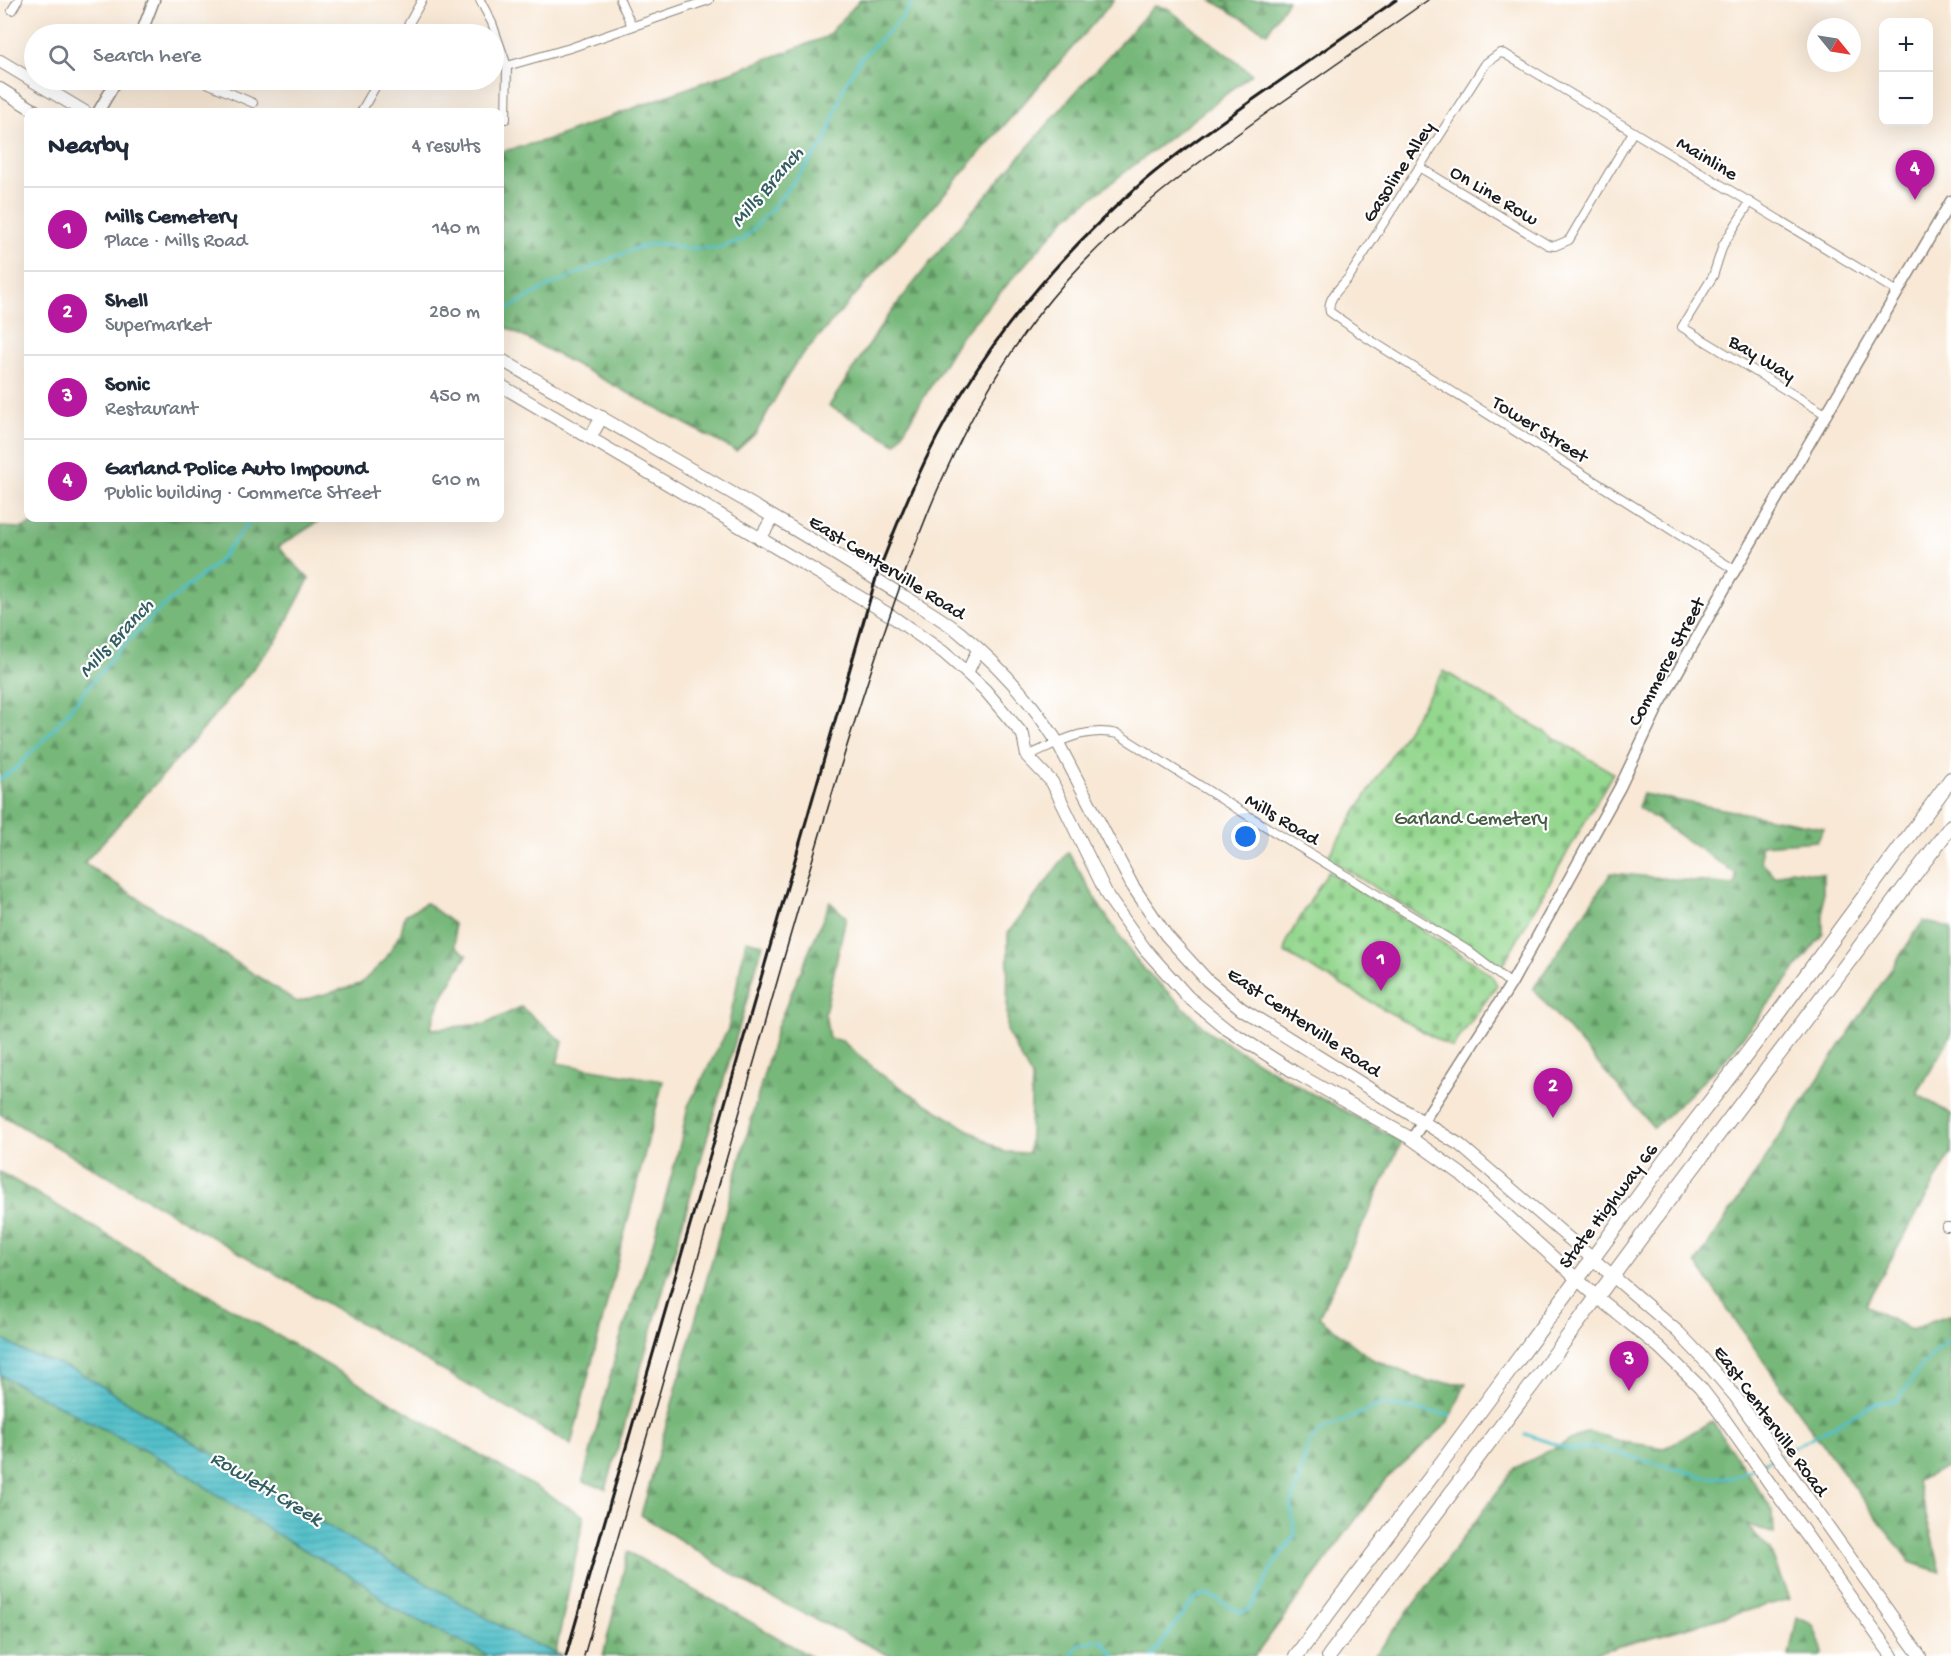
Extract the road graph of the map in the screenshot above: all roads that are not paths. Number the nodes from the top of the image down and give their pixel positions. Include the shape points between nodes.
1 (18, 0) edge
2 (154, 0) edge
3 (422, 0) edge
4 (480, 0) edge
5 (620, 0) edge
6 (709, 0) edge
7 (12, 10) dead end
8 (145, 24) edge
9 (409, 24) edge
10 (492, 24) edge
11 (632, 26) junction
12 (1500, 53) joint
13 (504, 57) edge
14 (0, 61) edge
15 (507, 66) junction
16 (24, 75) edge
17 (0, 89) edge
18 (48, 90) edge
19 (111, 90) edge
20 (223, 90) edge
21 (373, 90) edge
22 (253, 103) dead end
23 (31, 108) edge
24 (78, 108) edge
25 (100, 108) edge
26 (363, 108) edge
27 (506, 119) dead end
28 (1633, 132) junction
29 (1419, 167) junction
30 (1951, 201) edge
31 (1750, 202) junction
32 (1898, 292) junction
33 (1330, 312) joint
34 (504, 360) edge
35 (504, 388) edge
36 (1827, 415) junction
37 (602, 417) junction
38 (590, 438) junction
39 (773, 517) junction
40 (760, 539) junction
41 (1735, 570) junction
42 (978, 650) junction
43 (967, 673) junction
44 (1058, 743) junction
45 (1027, 756) junction
46 (1951, 779) edge
47 (1951, 826) edge
48 (1511, 984) junction
49 (1423, 1121) junction
50 (1412, 1139) junction
51 (1592, 1259) junction
52 (1612, 1277) junction
53 (1577, 1279) junction
54 (1597, 1297) junction
55 (1296, 1656) edge
56 (1329, 1656) edge
57 (1892, 1656) edge
58 (1920, 1656) edge

1 - 7 street
2 - 8 street
3 - 9 street
4 - 10 street
5 - 11 street
6 - 11 street
11 - 15 street
12 - 28 street, Mainline
12 - 29 street, Gasoline Alley via 1486,63
13 - 15 street
14 - 16 main road
15 - 27 street
17 - 23 main road
18 - 24 main road
19 - 25 street
20 - 22 street
21 - 26 street
28 - 29 street, On Line Row via 1569,240 1555,246
28 - 31 street, Mainline
29 - 33 street, Gasoline Alley via 1330,300
30 - 32 street, Commerce Street
31 - 32 street, Mainline
31 - 36 street, Bay Way via 1682,327
32 - 36 street, Commerce Street
33 - 41 street, Tower Street
34 - 37 main road, East Centerville Road
35 - 38 main road, East Centerville Road
36 - 41 street, Commerce Street
37 - 38 main road
37 - 39 main road, East Centerville Road
38 - 40 main road, East Centerville Road
39 - 40 main road
39 - 42 main road, East Centerville Road via 933,614
40 - 43 main road, East Centerville Road via 890,615
41 - 48 street, Commerce Street
42 - 43 main road
42 - 44 main road, East Centerville Road via 1003,674
43 - 45 main road, East Centerville Road via 1023,735
44 - 45 street, Mills Road
44 - 48 street, Mills Road via 1086,732 1118,734 1467,950
44 - 49 main road, East Centerville Road via 1132,885 1166,935 1207,980 1242,1009
45 - 50 main road, East Centerville Road via 1052,782 1108,897 1144,949 1188,997 1227,1029 1294,1072
46 - 51 main road, State Highway 66
47 - 52 main road
48 - 49 street, Commerce Street
49 - 50 street, Commerce Street
49 - 51 main road, East Centerville Road via 1460,1145
50 - 53 main road, East Centerville Road via 1461,1174
51 - 52 main road, East Centerville Road
51 - 53 main road, State Highway 66
52 - 54 main road
52 - 58 main road, East Centerville Road via 1678,1332 1735,1396
53 - 54 main road, East Centerville Road
53 - 55 main road, State Highway 66
54 - 56 main road
54 - 57 main road, East Centerville Road via 1681,1367 1717,1409

